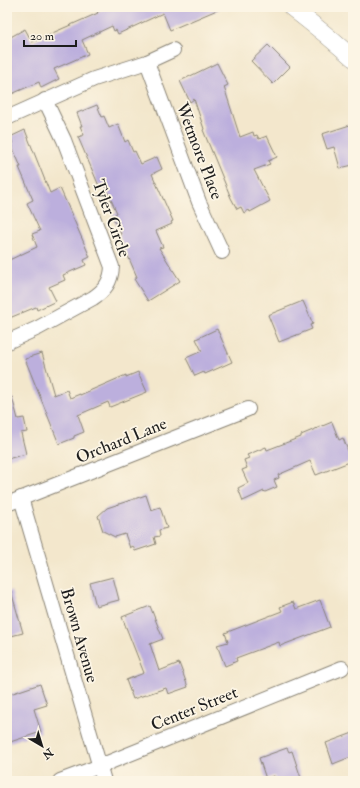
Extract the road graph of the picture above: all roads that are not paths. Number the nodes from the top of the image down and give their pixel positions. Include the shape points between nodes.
1 (291, 7) edge
2 (173, 50) dead end
3 (353, 58) edge
4 (147, 62) junction
5 (46, 100) junction
6 (7, 118) edge
7 (222, 252) dead end
8 (7, 342) edge
9 (248, 408) dead end
10 (21, 498) junction
11 (7, 504) edge
12 (342, 668) dead end
13 (100, 766) junction
14 (60, 781) edge
15 (104, 781) edge

1 - 3 street
2 - 4 street
4 - 5 street via 94,79
4 - 7 street, Wetmore Place via 199,202
5 - 6 street
5 - 8 street, Tyler Circle via 110,260 112,275 108,284 93,298
9 - 10 street, Orchard Lane
10 - 11 street, Orchard Lane
10 - 13 street, Brown Avenue
12 - 13 street, Center Street
13 - 14 street, Center Street
13 - 15 street, Brown Avenue

